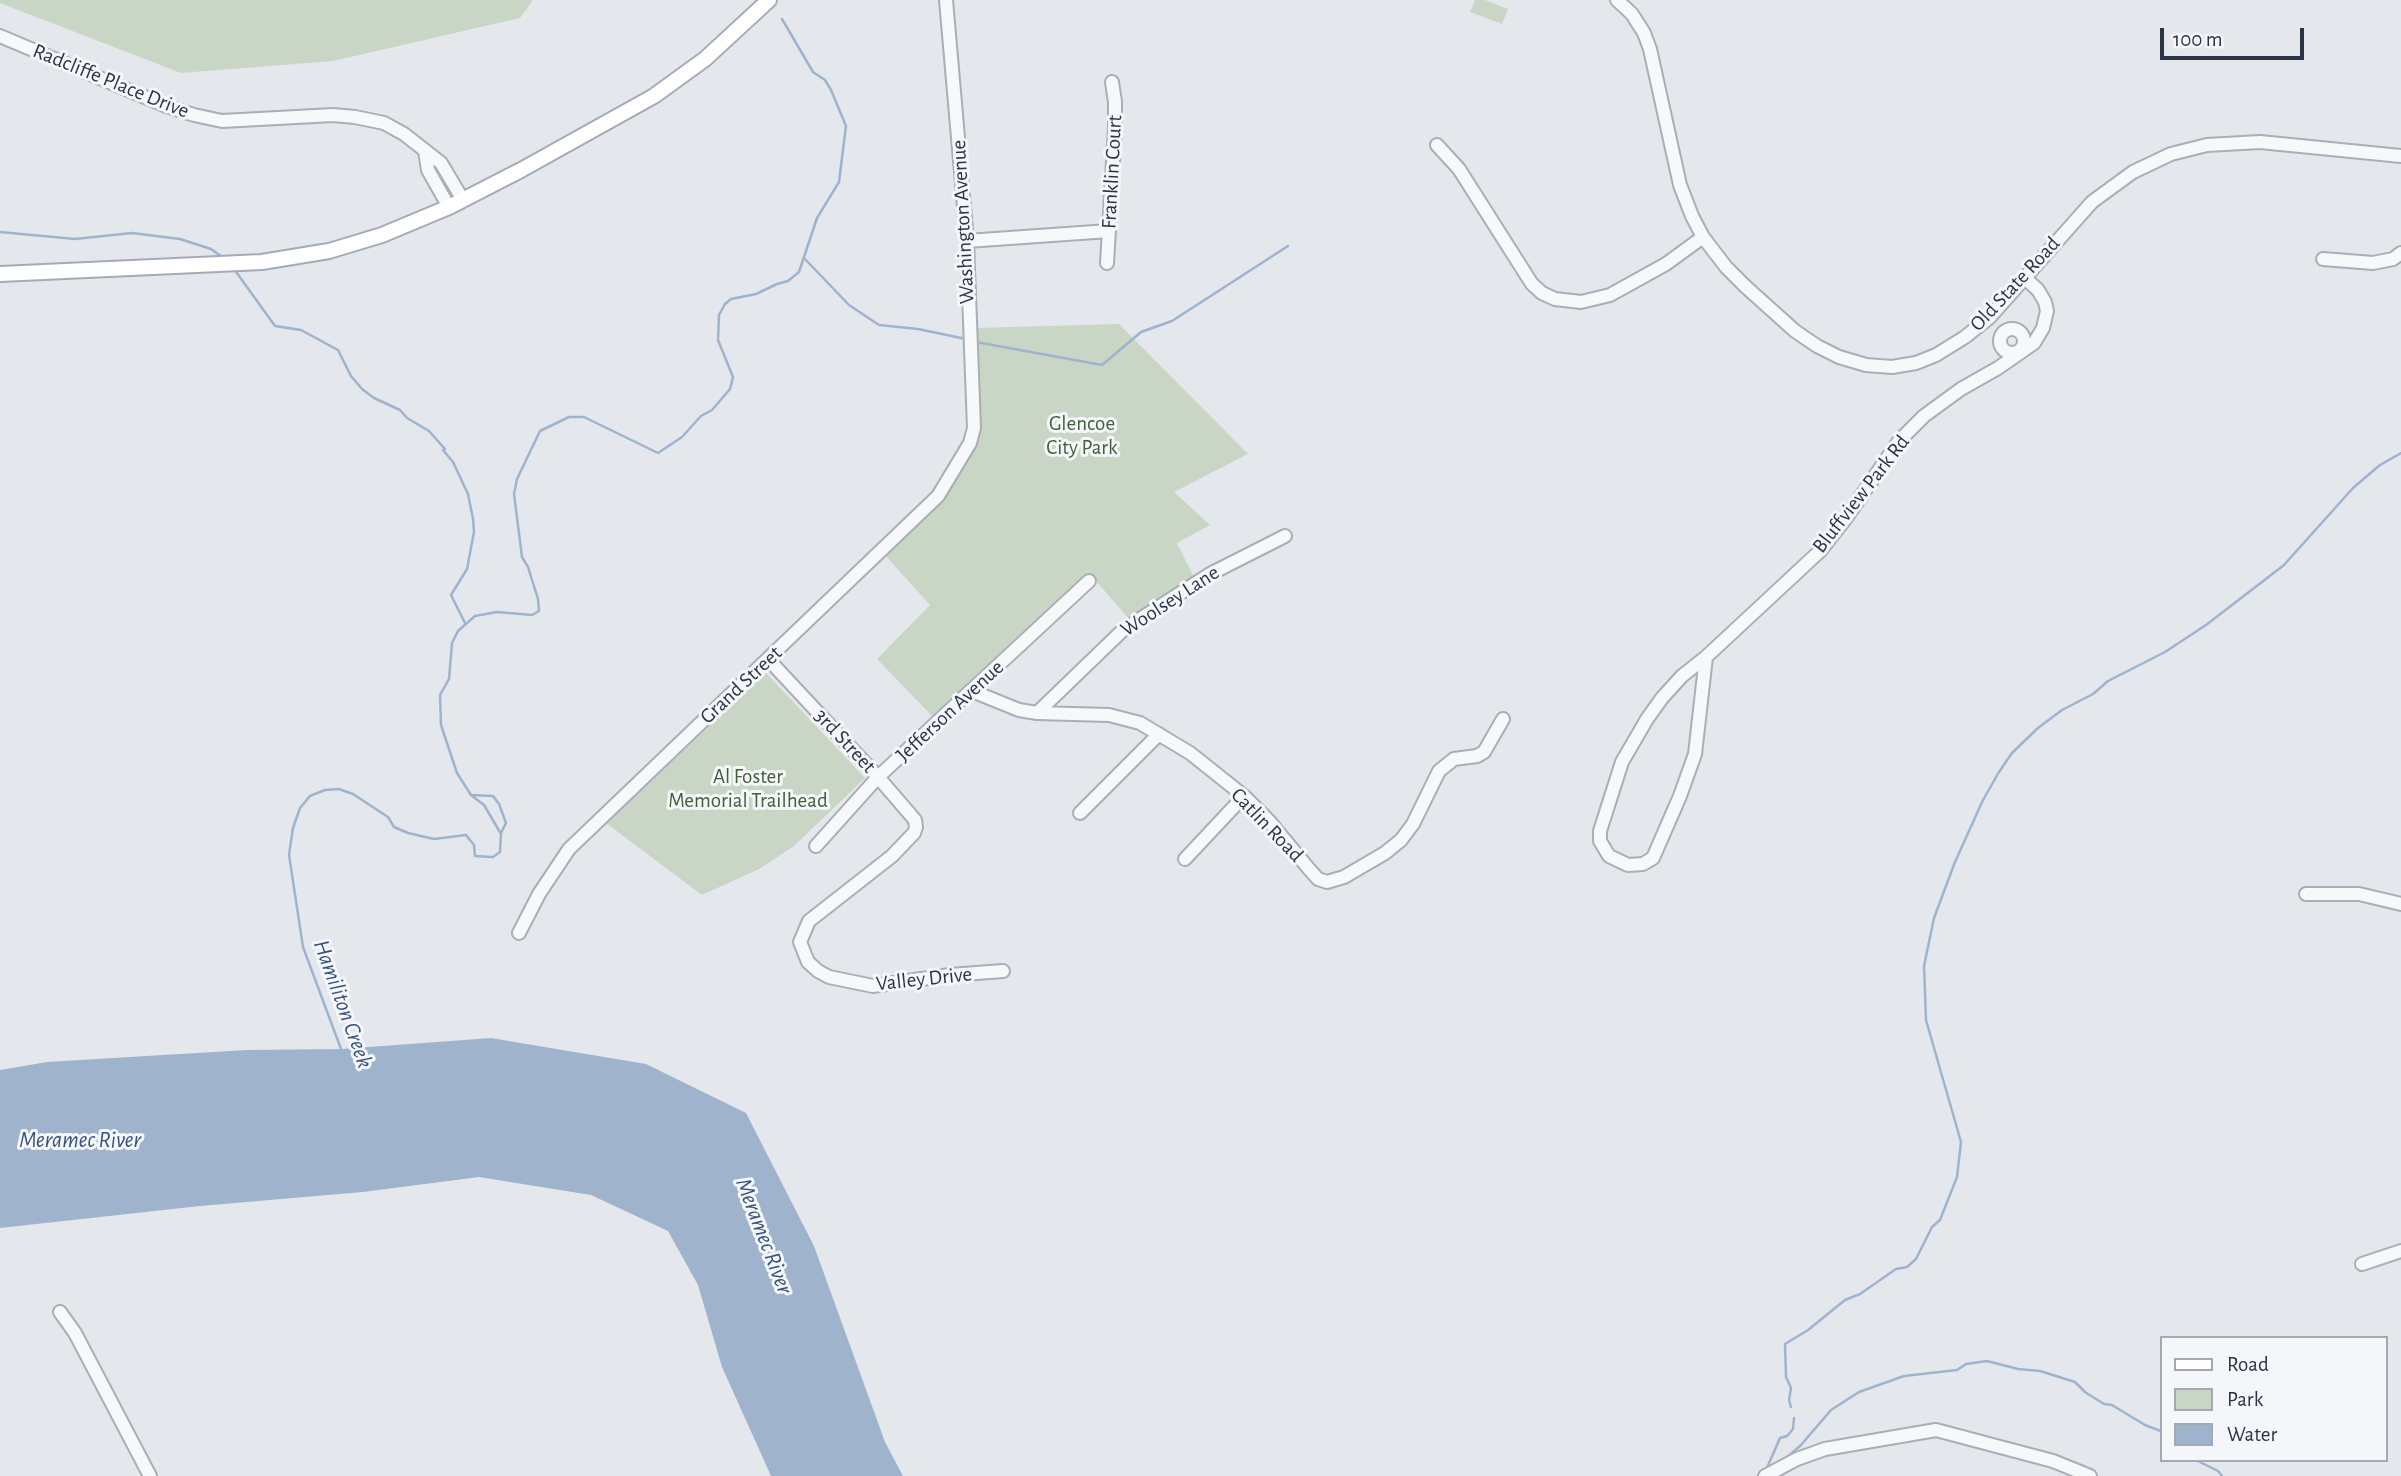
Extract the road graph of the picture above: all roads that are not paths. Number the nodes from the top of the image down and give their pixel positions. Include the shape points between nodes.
1 (769, 0) edge
2 (946, 0) edge
3 (1617, 0) edge
4 (0, 36) edge
5 (1112, 82) dead end
6 (1437, 145) dead end
7 (425, 151) junction
8 (2401, 156) edge
9 (463, 200) junction
10 (449, 207) junction
11 (1109, 231) junction
12 (1703, 237) junction
13 (967, 241) junction
14 (2401, 253) edge
15 (2323, 259) dead end
16 (1107, 263) dead end
17 (0, 274) edge
18 (2029, 282) junction
19 (2017, 331) junction
20 (2000, 344) junction
21 (1992, 370) junction
22 (970, 443) joint
23 (1285, 537) dead end
24 (1089, 581) dead end
25 (1706, 657) junction
26 (768, 659) junction
27 (1677, 681) junction
28 (972, 691) junction
29 (1702, 691) junction
30 (1037, 713) junction
31 (1503, 719) dead end
32 (1159, 734) junction
33 (878, 777) junction
34 (1244, 796) junction
35 (1080, 813) dead end
36 (816, 846) dead end
37 (1185, 859) dead end
38 (2306, 894) dead end
39 (2401, 904) edge
40 (519, 933) dead end
41 (808, 962) joint
42 (1003, 971) dead end
43 (2401, 1251) edge
44 (2362, 1264) dead end
45 (60, 1312) dead end
46 (150, 1476) edge
47 (1765, 1476) edge
48 (2090, 1476) edge

1 - 9 main road via 705,60 654,96
2 - 13 street, Washington Avenue
3 - 12 street, Old State Road via 1632,14 1650,49 1681,185
4 - 7 street, Radcliffe Place Drive via 194,115 222,121 355,117 384,123
5 - 11 street, Franklin Court via 1115,127
6 - 12 street via 1459,169 1532,284 1555,299 1581,302 1610,295
7 - 9 street, Radcliffe Place Drive via 441,163
7 - 10 street via 428,170
8 - 18 street, Old State Road via 2260,142 2180,151 2133,172 2101,195 2073,222
9 - 10 main road
10 - 17 main road via 382,235 298,258
11 - 13 street
11 - 16 street, Franklin Court
12 - 18 street, Old State Road via 1736,277 1795,331 1839,357 1882,367 1916,363 1955,344
13 - 22 street, Washington Avenue via 974,428
14 - 15 street via 2373,264
18 - 19 street via 2039,318 2030,330
18 - 21 street, Bluffview Park Rd via 2047,311 2039,336
19 - 20 street via 2006,331
19 - 20 street via 2024,339 2018,352 2006,352
20 - 21 street via 2000,357
21 - 25 street, Bluffview Park Rd via 1924,416 1899,442 1820,551
22 - 26 street, Grand Street via 938,496
23 - 30 street, Woolsey Lane via 1210,574 1122,630
24 - 28 street, Jefferson Avenue
25 - 27 street, Bluffview Park Rd
25 - 29 street, Bluffview Park Rd
26 - 33 street, 3rd Street
26 - 40 street, Grand Street via 569,849
27 - 29 street
27 - 29 street, Bluffview Park Rd via 1622,762 1600,831 1609,856 1628,865 1653,858 1665,834 1695,754
28 - 30 street, Catlin Road
28 - 33 street, Jefferson Avenue
30 - 32 street, Catlin Road via 1109,715 1140,723
31 - 34 street, Catlin Road via 1483,752 1454,759 1439,771 1401,840 1333,881 1318,879
32 - 34 street, Catlin Road
32 - 35 street
33 - 36 street, Jefferson Avenue
33 - 41 street, 3rd Street via 915,820 914,833 809,921 800,942
34 - 37 street
38 - 39 street via 2360,894
41 - 42 street, Valley Drive via 829,976 873,986
43 - 44 street
45 - 46 street
47 - 48 street via 1825,1449 1936,1430 2053,1461

